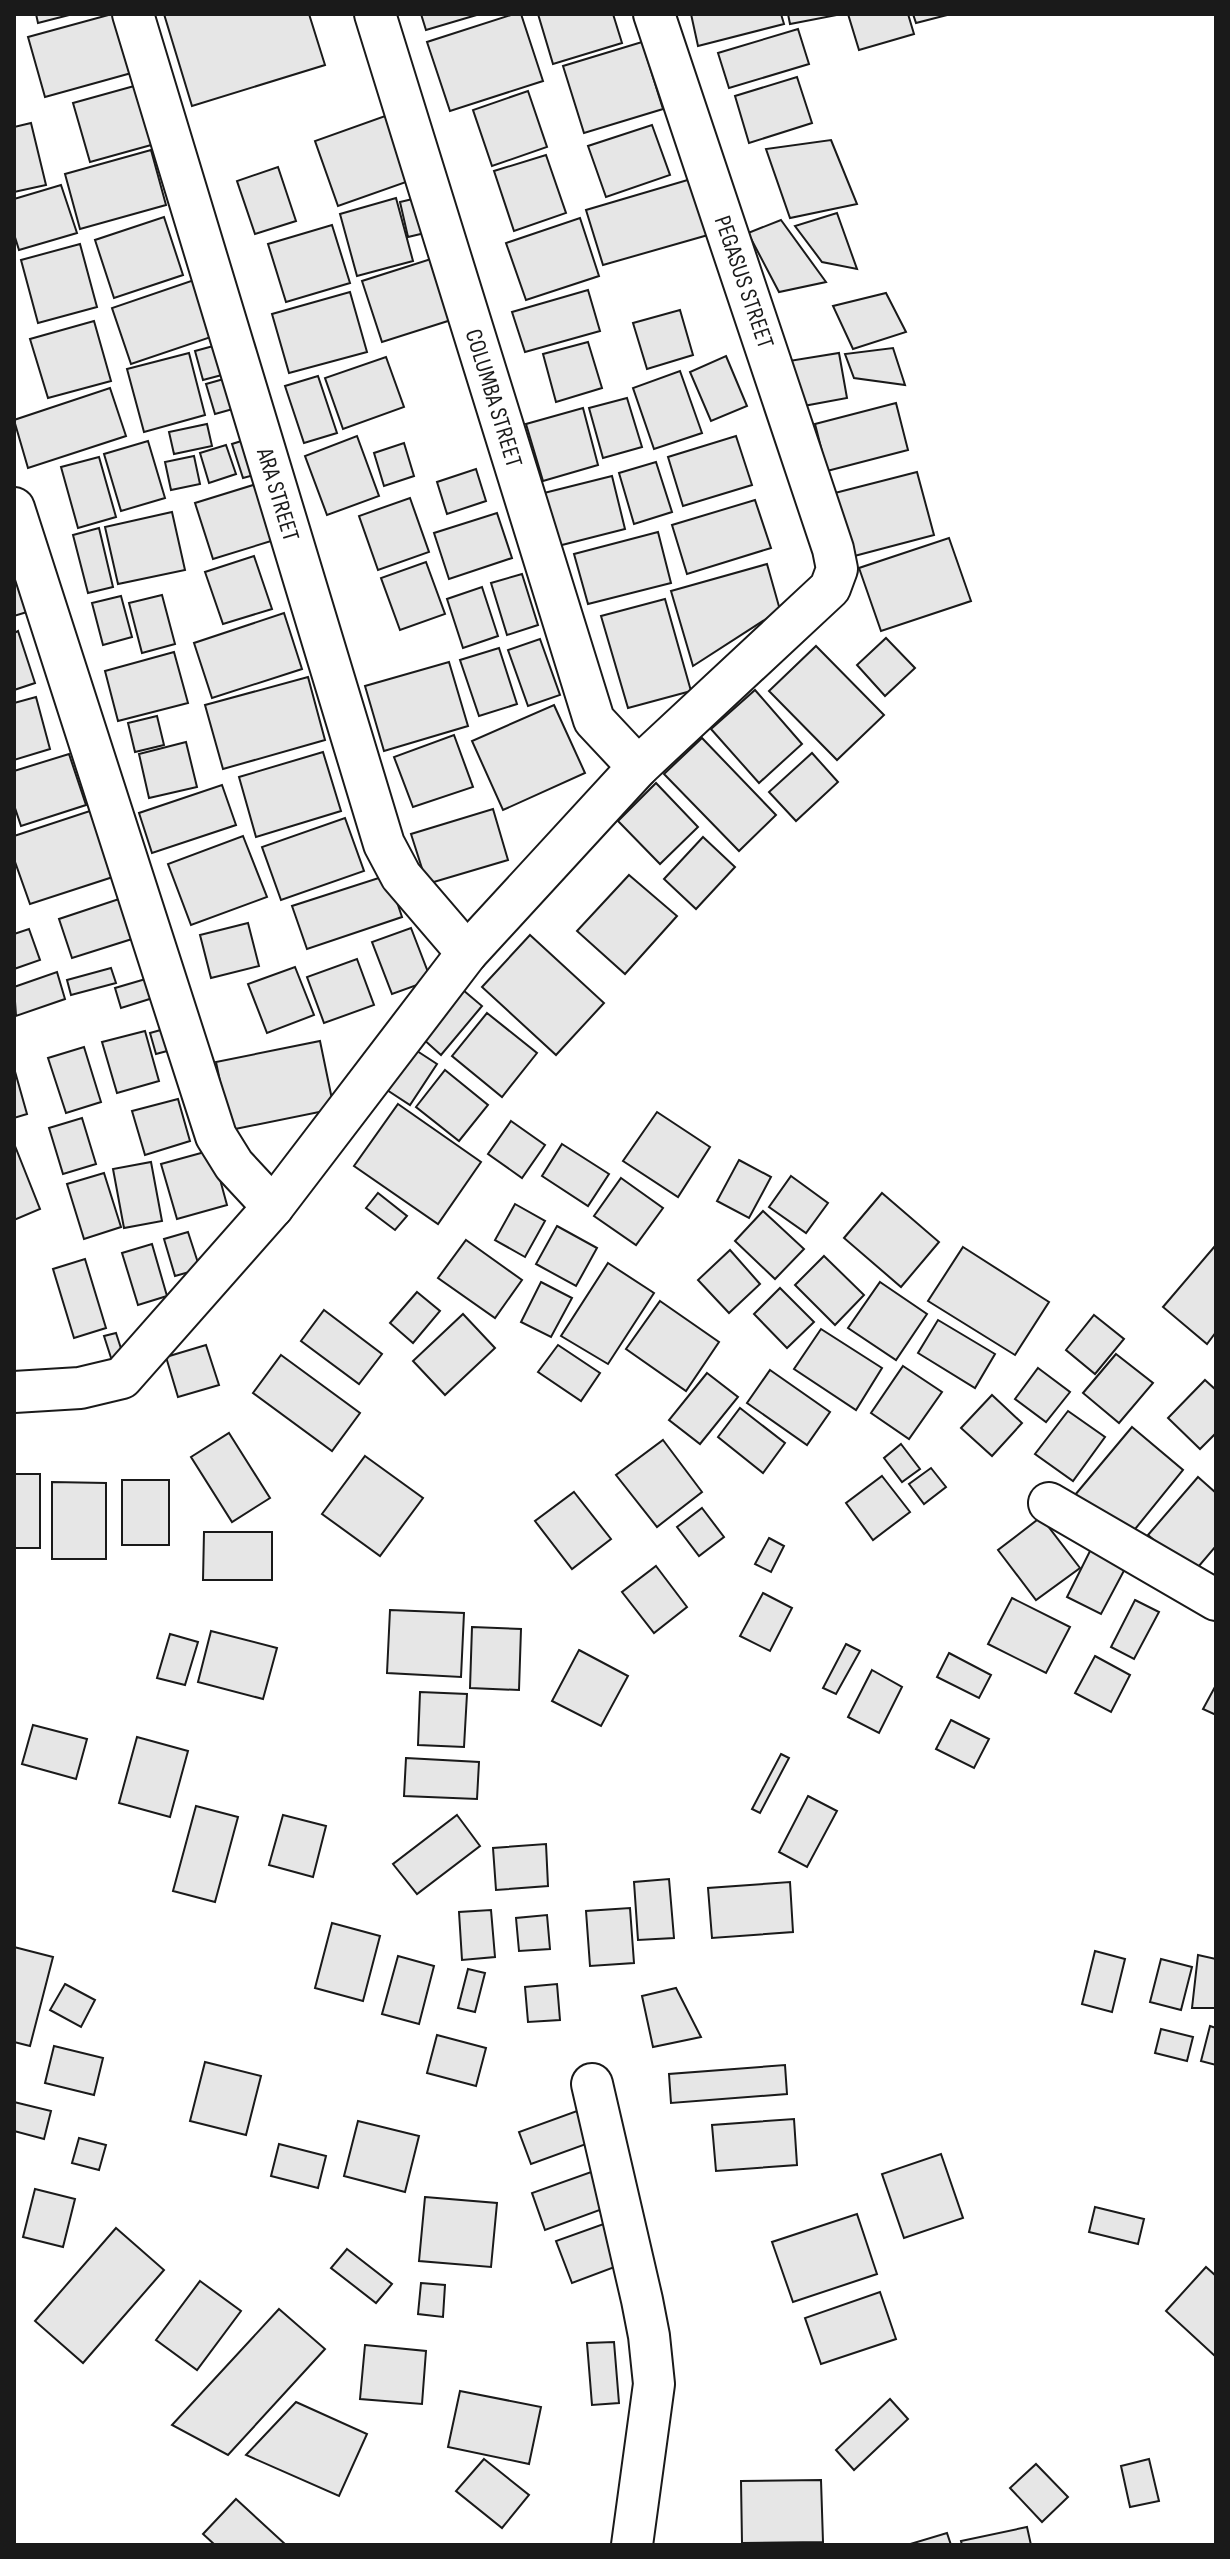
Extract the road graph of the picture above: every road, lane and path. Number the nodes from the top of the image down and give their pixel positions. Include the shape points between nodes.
1 (133, 14) edge
2 (375, 14) edge
3 (654, 14) edge
4 (14, 508) edge
5 (638, 767) junction
6 (467, 953) junction
7 (273, 1207) junction
8 (16, 1384) edge
9 (1049, 1503) dead end
10 (1216, 1600) edge
11 (592, 2084) dead end
12 (632, 2545) edge

1 - 6 street, ARA STREET via 384,844 401,876
2 - 5 street, COLUMBA STREET via 594,720
3 - 5 street, PEGASUS STREET via 837,569 830,588
4 - 7 street via 216,1136 234,1165
5 - 6 street
6 - 7 street
7 - 8 street via 122,1378 80,1388
9 - 10 street
11 - 12 street via 642,2300 654,2384

